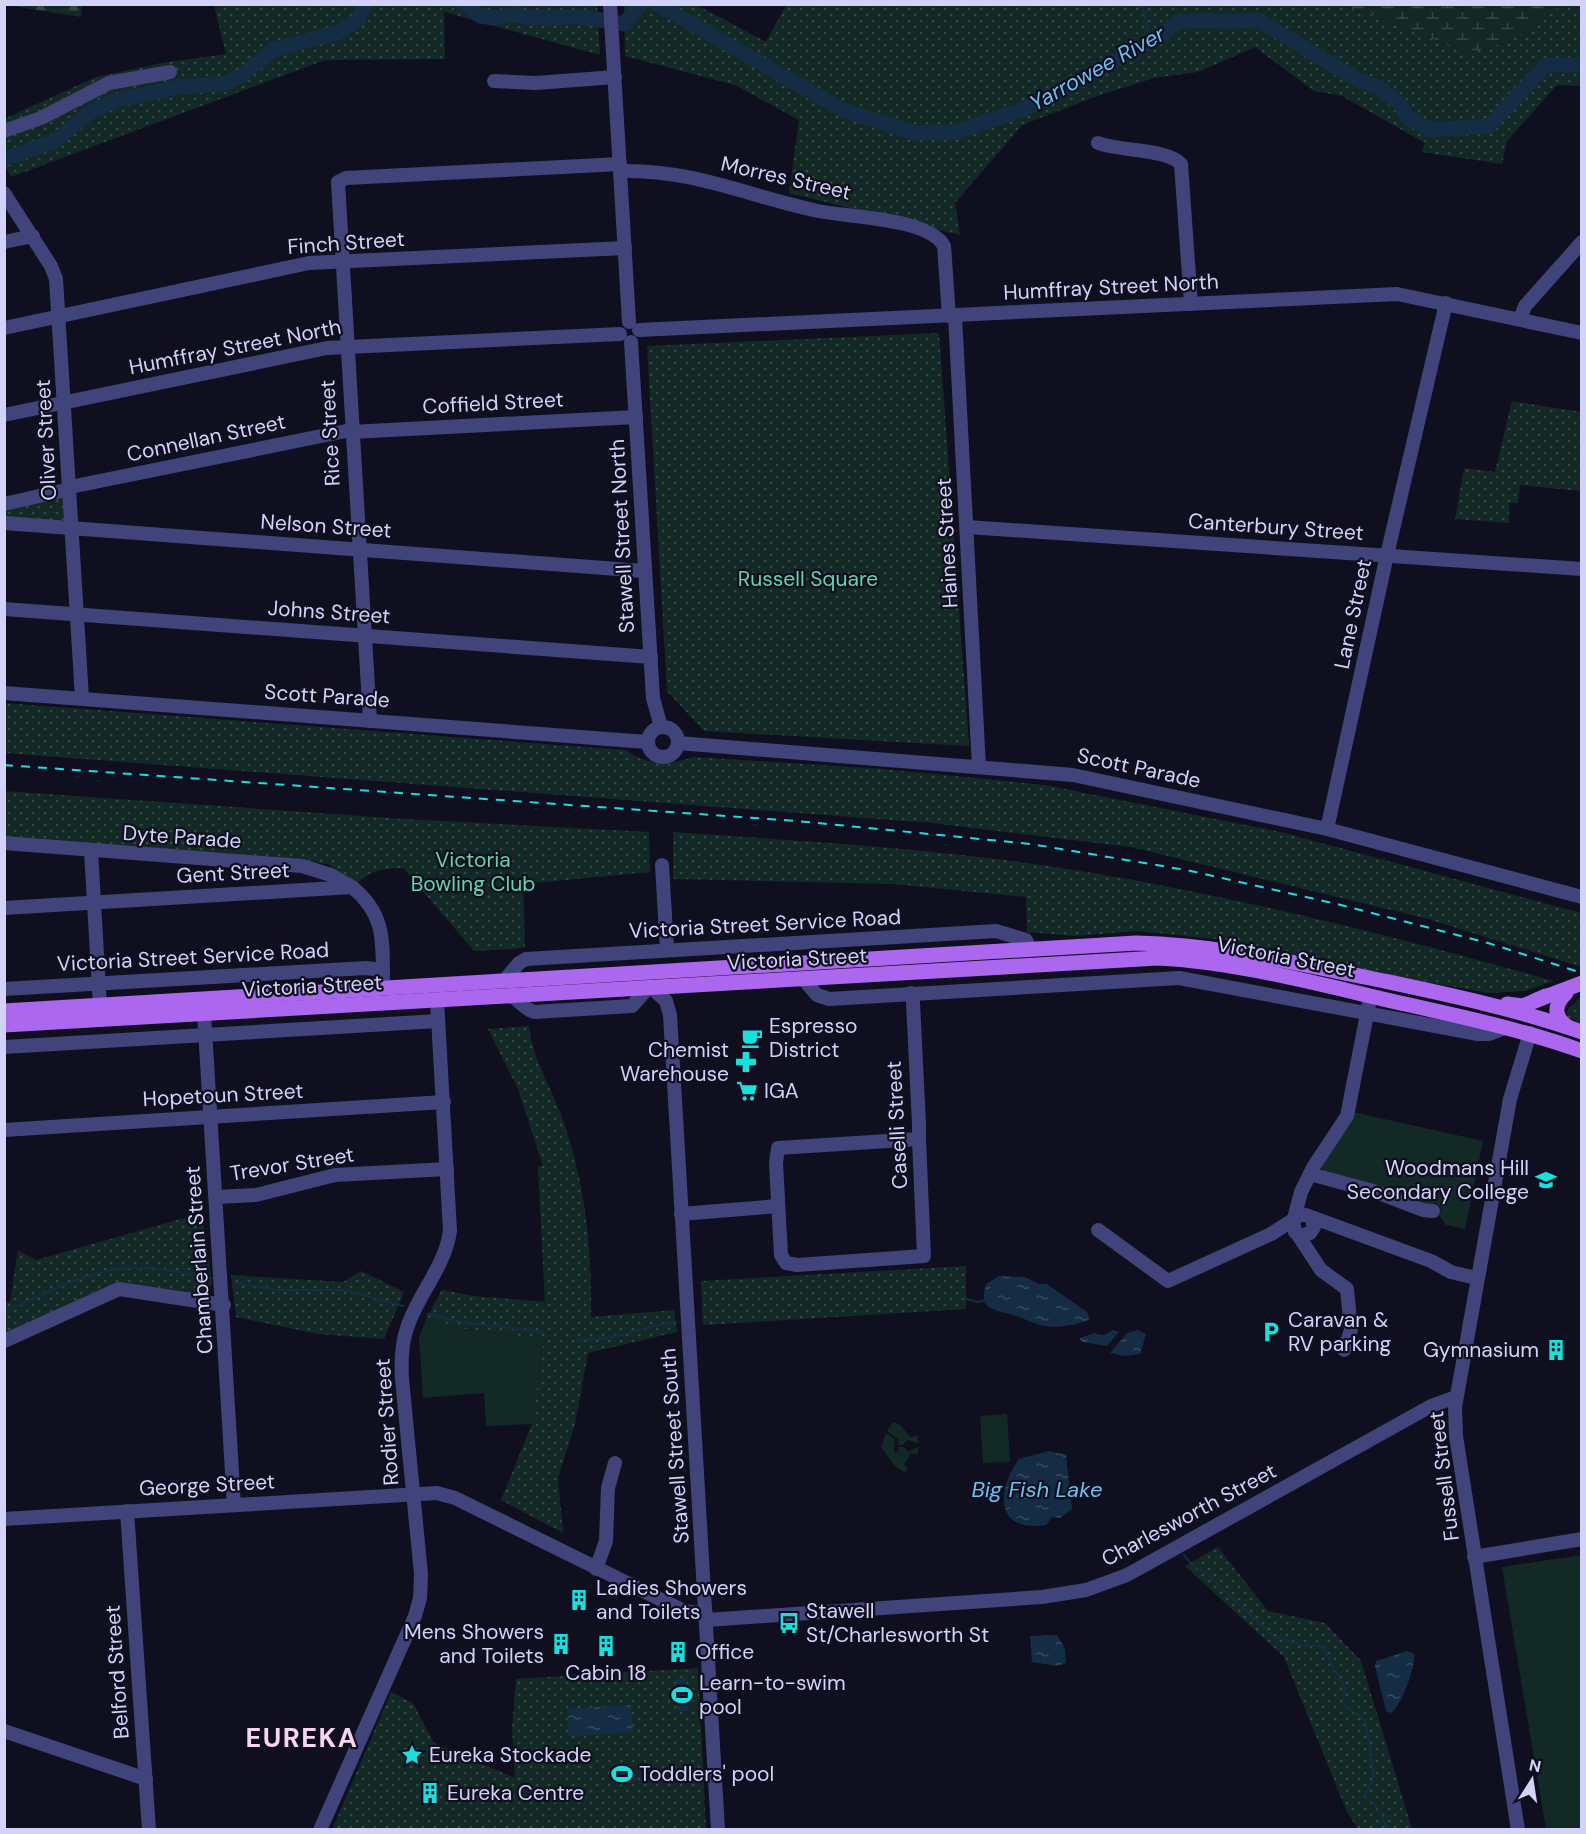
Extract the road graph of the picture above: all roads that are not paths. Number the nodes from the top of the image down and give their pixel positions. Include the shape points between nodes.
1 (610, 6) edge
2 (170, 72) dead end
3 (615, 76) junction
4 (494, 81) dead end
5 (4, 131) edge
6 (1098, 143) dead end
7 (620, 167) junction
8 (339, 180) joint
9 (4, 193) edge
10 (33, 236) junction
11 (939, 240) joint
12 (4, 242) edge
13 (1581, 242) edge
14 (625, 248) junction
15 (341, 262) junction
16 (1446, 303) junction
17 (1191, 304) junction
18 (59, 316) junction
19 (952, 316) junction
20 (1520, 319) junction
21 (634, 326) junction
22 (4, 328) edge
23 (1581, 333) edge
24 (625, 338) junction
25 (346, 346) junction
26 (65, 402) junction
27 (4, 415) edge
28 (636, 417) junction
29 (351, 431) junction
30 (70, 488) junction
31 (4, 504) edge
32 (4, 523) edge
33 (967, 527) junction
34 (72, 528) junction
35 (358, 550) junction
36 (1387, 555) junction
37 (1581, 569) edge
38 (644, 571) junction
39 (4, 609) edge
40 (76, 614) junction
41 (363, 636) junction
42 (651, 657) junction
43 (4, 693) edge
44 (82, 698) junction
45 (370, 721) junction
46 (661, 727) junction
47 (647, 742) junction
48 (678, 744) junction
49 (980, 767) junction
50 (1327, 829) junction
51 (4, 843) edge
52 (91, 851) junction
53 (662, 865) dead end
54 (351, 887) junction
55 (1581, 897) edge
56 (94, 902) junction
57 (4, 908) edge
58 (1030, 949) junction
59 (667, 950) junction
60 (1032, 965) junction
61 (383, 970) junction
62 (658, 972) junction
63 (804, 980) junction
64 (504, 981) junction
65 (1581, 983) edge
66 (1034, 984) junction
67 (99, 985) junction
68 (673, 987) junction
69 (1413, 987) junction
70 (383, 988) junction
71 (4, 989) edge
72 (650, 989) junction
73 (456, 992) junction
74 (437, 993) junction
75 (910, 993) junction
76 (1566, 993) junction
77 (1371, 996) junction
78 (1546, 996) junction
79 (100, 1006) junction
80 (4, 1011) edge
81 (1368, 1012) junction
82 (204, 1013) junction
83 (1530, 1016) junction
84 (438, 1021) junction
85 (4, 1025) edge
86 (1519, 1030) junction
87 (1576, 1030) edge
88 (205, 1036) junction
89 (4, 1047) edge
90 (1581, 1051) edge
91 (673, 1060) junction
92 (444, 1102) junction
93 (210, 1117) junction
94 (4, 1130) edge
95 (919, 1139) junction
96 (447, 1169) junction
97 (1309, 1177) junction
98 (216, 1197) junction
99 (778, 1206) junction
100 (1433, 1211) dead end
101 (681, 1214) junction
102 (1303, 1226) junction
103 (1098, 1230) dead end
104 (1477, 1274) junction
105 (224, 1305) junction
106 (4, 1341) edge
107 (1344, 1350) dead end
108 (1456, 1397) junction
109 (615, 1463) dead end
110 (412, 1495) junction
111 (234, 1505) junction
112 (127, 1511) junction
113 (4, 1519) edge
114 (1581, 1539) edge
115 (1474, 1557) junction
116 (596, 1569) junction
117 (707, 1617) junction
118 (4, 1731) edge
119 (146, 1779) junction
120 (148, 1830) edge
121 (321, 1830) edge
122 (718, 1830) edge
123 (1518, 1830) edge

1 - 3 street
2 - 5 street via 109,83 41,118
3 - 4 street via 536,83
3 - 7 street
6 - 17 street via 1180,162
7 - 8 street, Morres Street
7 - 11 street, Morres Street via 680,175 817,211 891,221
7 - 14 street
8 - 15 street, Rice Street
9 - 10 street, Oliver Street
10 - 12 street
10 - 18 street, Oliver Street via 54,273
11 - 19 street, Haines Street via 944,249
13 - 20 street via 1525,306
14 - 15 street, Finch Street
14 - 21 street
15 - 18 street, Finch Street via 309,263
15 - 25 street, Rice Street
16 - 17 street, Humffray Street North via 1397,294
16 - 20 street, Humffray Street North
16 - 36 street, Lane Street
17 - 19 street, Humffray Street North
18 - 22 street, Finch Street
18 - 26 street, Oliver Street
19 - 21 street, Humffray Street North
19 - 33 street, Haines Street
20 - 23 street, Humffray Street North
21 - 24 street via 622,326
24 - 25 street, Humffray Street North
24 - 28 street, Stawell Street North
25 - 26 street, Humffray Street North
25 - 29 street, Rice Street
26 - 27 street, Humffray Street North
26 - 30 street, Oliver Street
28 - 29 street, Coffield Street
28 - 38 street, Stawell Street North
29 - 30 street, Connellan Street
29 - 35 street, Rice Street
30 - 31 street, Connellan Street
30 - 34 street, Oliver Street
32 - 34 street, Nelson Street
33 - 36 street, Canterbury Street
33 - 49 street, Haines Street
34 - 35 street, Nelson Street
34 - 40 street, Oliver Street
35 - 38 street, Nelson Street
35 - 41 street, Rice Street
36 - 37 street, Canterbury Street
36 - 50 street, Lane Street
38 - 42 street, Stawell Street North
39 - 40 street, Johns Street
40 - 41 street, Johns Street
40 - 44 street, Oliver Street
41 - 42 street, Johns Street
41 - 45 street, Rice Street
42 - 46 street, Stawell Street North via 653,698
43 - 44 street, Scott Parade
44 - 45 street, Scott Parade
45 - 47 street, Scott Parade
46 - 47 street via 652,730
46 - 48 street via 673,730
47 - 48 street via 650,751 666,757
48 - 49 street, Scott Parade
49 - 50 street, Scott Parade via 1073,775
50 - 55 street, Scott Parade
51 - 52 street, Dyte Parade
52 - 54 street, Dyte Parade via 302,866 331,875
52 - 56 street
53 - 59 street
54 - 56 street, Gent Street
54 - 61 street via 368,901 377,917
56 - 57 street, Gent Street
56 - 67 street
58 - 59 street, Victoria Street Service Road via 1029,942 996,931
58 - 60 main road
58 - 62 main road, Victoria Street
58 - 69 main road, Victoria Street via 1136,943 1205,946
59 - 64 street, Victoria Street Service Road via 526,960
60 - 63 main road, Victoria Street
60 - 66 street
60 - 77 main road, Victoria Street via 1137,959 1193,961
61 - 67 street, Victoria Street Service Road
61 - 70 street
62 - 64 main road, Victoria Street
62 - 68 main road
63 - 68 main road, Victoria Street
63 - 75 street via 825,999
64 - 73 main road, Victoria Street
65 - 76 main road
65 - 78 main road
66 - 75 street
66 - 81 street via 1184,978
67 - 71 street, Victoria Street Service Road
67 - 79 street
68 - 72 main road, Victoria Street
68 - 91 street, Stawell Street South
69 - 78 main road via 1519,1006
69 - 83 main road, Victoria Street
70 - 74 main road, Victoria Street
70 - 79 main road, Victoria Street
72 - 73 main road, Victoria Street via 510,996
72 - 91 street, Stawell Street South via 661,994 669,1008
73 - 74 main road, Victoria Street
74 - 82 main road, Victoria Street
74 - 84 street, Rodier Street
75 - 95 street, Caselli Street
76 - 83 main road
76 - 87 main road via 1556,1010 1559,1019
77 - 81 street
77 - 86 main road, Victoria Street
78 - 83 main road via 1534,1003
79 - 80 main road, Victoria Street
81 - 86 street via 1482,1035
81 - 97 street via 1347,1116
82 - 85 main road, Victoria Street
82 - 88 street, Chamberlain Street
83 - 86 main road
83 - 87 main road, Victoria Street
84 - 88 street
84 - 92 street, Rodier Street
86 - 90 main road, Victoria Street
86 - 104 street, Fussell Street via 1513,1083
88 - 89 street
88 - 93 street, Chamberlain Street
91 - 101 street, Stawell Street South
92 - 93 street, Hopetoun Street
92 - 96 street, Rodier Street
93 - 94 street, Hopetoun Street
93 - 98 street, Chamberlain Street
95 - 99 street via 778,1148
95 - 99 street, Caselli Street via 924,1256 786,1263 781,1255
96 - 98 street, Trevor Street via 329,1176 262,1194
96 - 110 street, Rodier Street via 448,1242 410,1320 403,1345 402,1379
97 - 100 street via 1373,1191
97 - 102 street
98 - 105 street, Chamberlain Street
99 - 101 street
101 - 117 street, Stawell Street South
102 - 103 street via 1270,1234 1168,1281
102 - 104 street via 1337,1227 1451,1272
102 - 107 street via 1321,1270 1348,1292 1350,1330
104 - 108 street, Fussell Street
105 - 106 street via 119,1289
105 - 111 street, Chamberlain Street
108 - 115 street, Fussell Street via 1456,1436
108 - 117 street, Charlesworth Street via 1435,1404 1143,1567 1086,1590 1042,1597
109 - 116 street via 608,1488 606,1541
110 - 111 street, George Street
110 - 116 street, Charlesworth Street via 437,1493 455,1498
110 - 121 street, Rodier Street via 422,1582 418,1607
111 - 112 street, George Street
112 - 113 street, George Street
112 - 119 street, Belford Street
114 - 115 street
115 - 123 street, Fussell Street
116 - 117 street, Charlesworth Street via 689,1613
117 - 122 street, Stawell Street South
118 - 119 street
119 - 120 street, Belford Street

